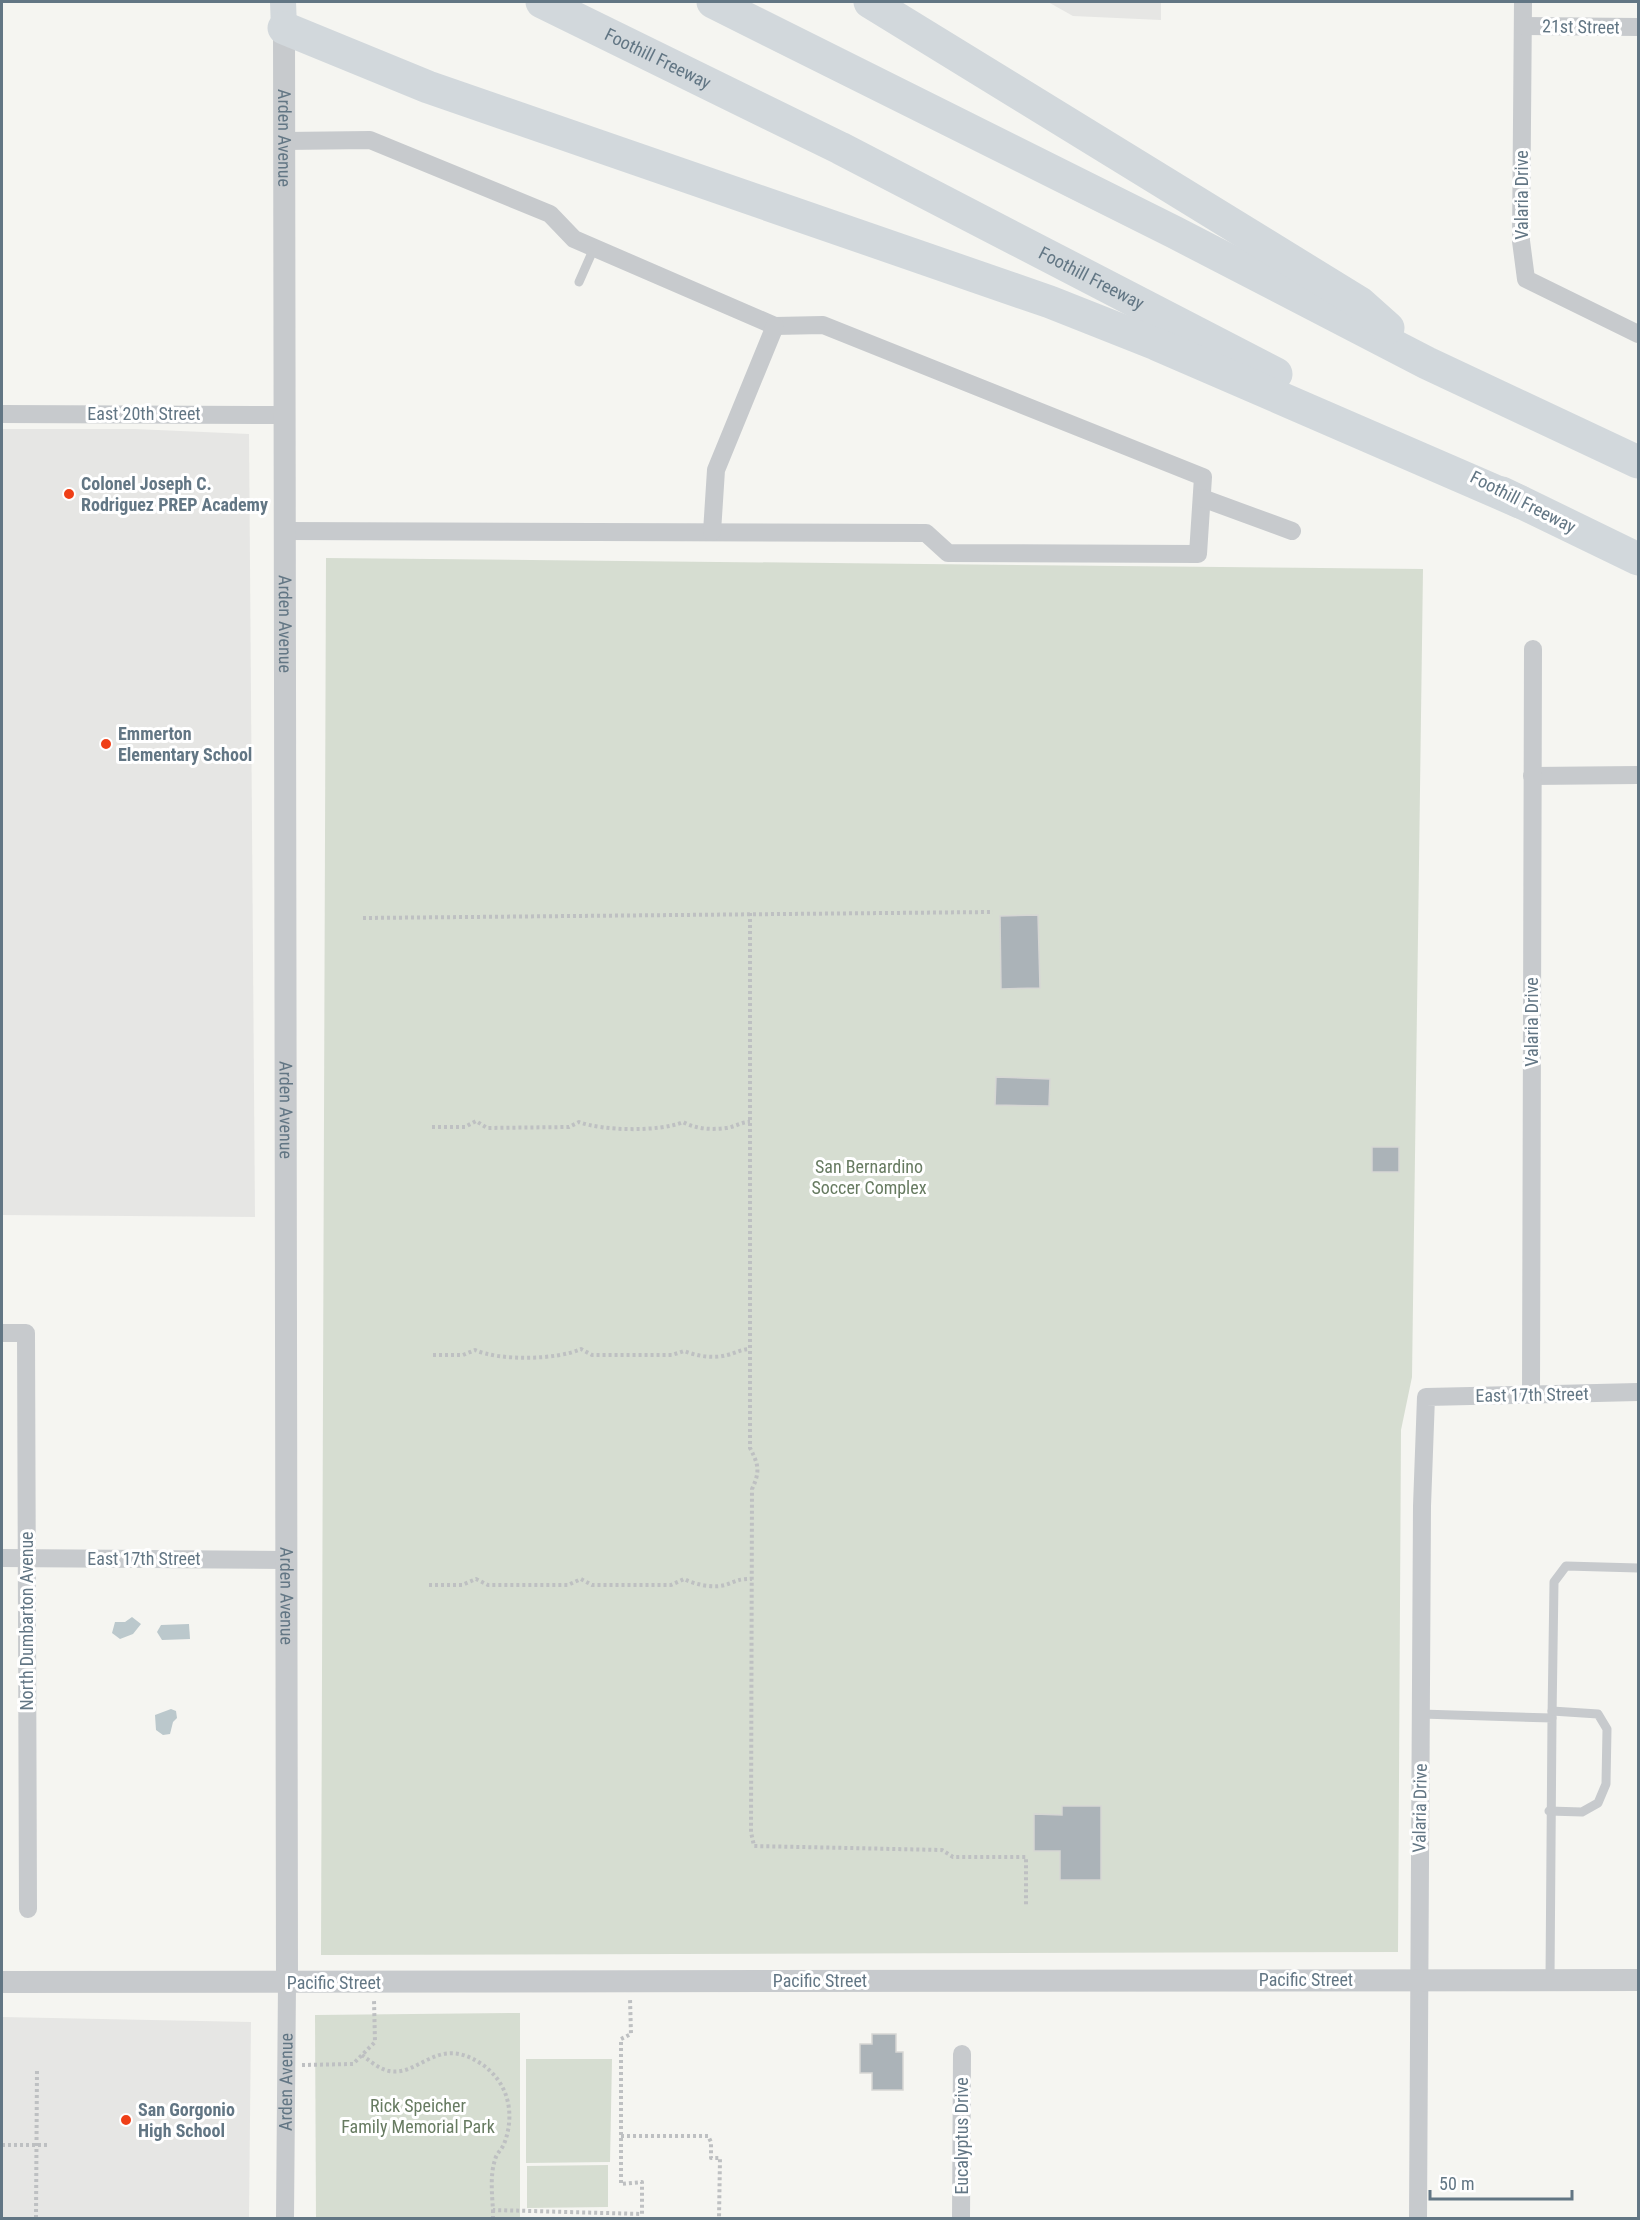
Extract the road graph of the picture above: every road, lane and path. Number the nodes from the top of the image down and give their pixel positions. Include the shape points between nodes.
1 (542, 2) edge
2 (713, 2) edge
3 (870, 2) edge
4 (1523, 2) edge
5 (284, 15) edge
6 (1523, 26) junction
7 (1638, 27) edge
8 (285, 141) junction
9 (594, 248) junction
10 (579, 282) dead end
11 (775, 326) junction
12 (1632, 330) edge
13 (1427, 363) junction
14 (2, 414) edge
15 (286, 414) junction
16 (1638, 462) edge
17 (1202, 498) junction
18 (1520, 502) junction
19 (286, 531) junction
20 (1292, 531) dead end
21 (712, 532) junction
22 (1638, 559) edge
23 (1533, 649) dead end
24 (1638, 775) edge
25 (1532, 776) junction
26 (993, 912) dead end
27 (750, 913) junction
28 (363, 918) dead end
29 (750, 1122) junction
30 (432, 1127) dead end
31 (2, 1333) edge
32 (750, 1349) junction
33 (433, 1355) dead end
34 (1638, 1392) edge
35 (1531, 1395) junction
36 (1426, 1397) joint
37 (2, 1558) edge
38 (27, 1558) junction
39 (287, 1560) junction
40 (1638, 1568) edge
41 (752, 1580) junction
42 (429, 1586) dead end
43 (1422, 1714) junction
44 (1552, 1715) junction
45 (1549, 1811) junction
46 (1026, 1906) dead end
47 (28, 1909) dead end
48 (1418, 1979) junction
49 (1550, 1979) junction
50 (1638, 1980) edge
51 (630, 1981) junction
52 (2, 1982) edge
53 (373, 1982) junction
54 (287, 1983) junction
55 (962, 2054) dead end
56 (362, 2055) junction
57 (286, 2065) junction
58 (37, 2068) dead end
59 (621, 2136) junction
60 (2, 2145) edge
61 (37, 2145) junction
62 (48, 2145) dead end
63 (493, 2210) junction
64 (642, 2216) edge
65 (36, 2218) edge
66 (285, 2218) edge
67 (493, 2218) edge
68 (719, 2218) edge
69 (961, 2218) edge
70 (1418, 2218) edge

1 - 18 highway, Foothill Freeway via 840,147
2 - 13 highway
3 - 13 highway via 1360,303
4 - 6 street, Valaria Drive
5 - 8 street, Arden Avenue
5 - 18 highway via 428,87 1050,302
6 - 7 street, 21st Street
6 - 12 street, Valaria Drive via 1521,241 1526,279
8 - 9 street via 370,140 550,214 574,239
8 - 15 street, Arden Avenue
9 - 10 lane
9 - 11 street
11 - 17 street via 823,325 1182,468 1203,477
11 - 21 street via 716,470
13 - 16 highway
14 - 15 street, East 20th Street
15 - 19 street, Arden Avenue
17 - 20 street
17 - 21 street via 1198,554 948,553 926,533
18 - 22 highway, Foothill Freeway
19 - 21 street
19 - 39 street, Arden Avenue
23 - 25 street, Valaria Drive
24 - 25 street
25 - 35 street, Valaria Drive
26 - 27 path
27 - 28 path
27 - 29 path
29 - 30 path via 728,1128 694,1128 683,1122 671,1127 593,1127 579,1122 569,1127 487,1128 476,1121 465,1127
29 - 32 path
31 - 38 street, North Dumbarton Avenue via 26,1333
32 - 33 path via 726,1356 698,1356 684,1350 672,1355 592,1355 581,1349 567,1356 489,1356 475,1350 463,1355
32 - 41 path via 750,1448 759,1464 752,1489
34 - 35 street, East 17th Street
35 - 36 street, East 17th Street
36 - 43 street, Valaria Drive
37 - 38 street, East 17th Street
38 - 39 street, East 17th Street
38 - 47 street, North Dumbarton Avenue
39 - 54 street, Arden Avenue
40 - 44 lane via 1566,1566 1554,1582
41 - 42 path via 737,1579 727,1585 684,1580 671,1585 592,1585 581,1580 568,1585 488,1585 476,1579 462,1585
41 - 46 path via 754,1846 942,1850 953,1857 1026,1857
43 - 44 lane
43 - 48 street, Valaria Drive
44 - 45 lane
44 - 45 lane via 1598,1714 1607,1729 1606,1784 1598,1803 1582,1812
45 - 49 lane
48 - 49 street, Pacific Street
48 - 51 street, Pacific Street
48 - 70 street, Valaria Drive
49 - 50 street, Pacific Street
51 - 53 street, Pacific Street
51 - 59 path via 631,2034 621,2039
52 - 54 street, Pacific Street
53 - 54 street, Pacific Street
53 - 56 path via 375,2042
54 - 57 street, Arden Avenue
55 - 69 street, Eucalyptus Drive
56 - 57 path via 353,2064
56 - 63 path via 389,2071 403,2071 433,2055 454,2054 475,2059 490,2069 504,2086 510,2104 504,2144 495,2160
57 - 66 street, Arden Avenue
58 - 61 path
59 - 64 path via 621,2184 642,2182
59 - 68 path via 708,2136 711,2158 720,2158
60 - 61 path
61 - 62 path
61 - 65 path
63 - 64 path
63 - 67 path

